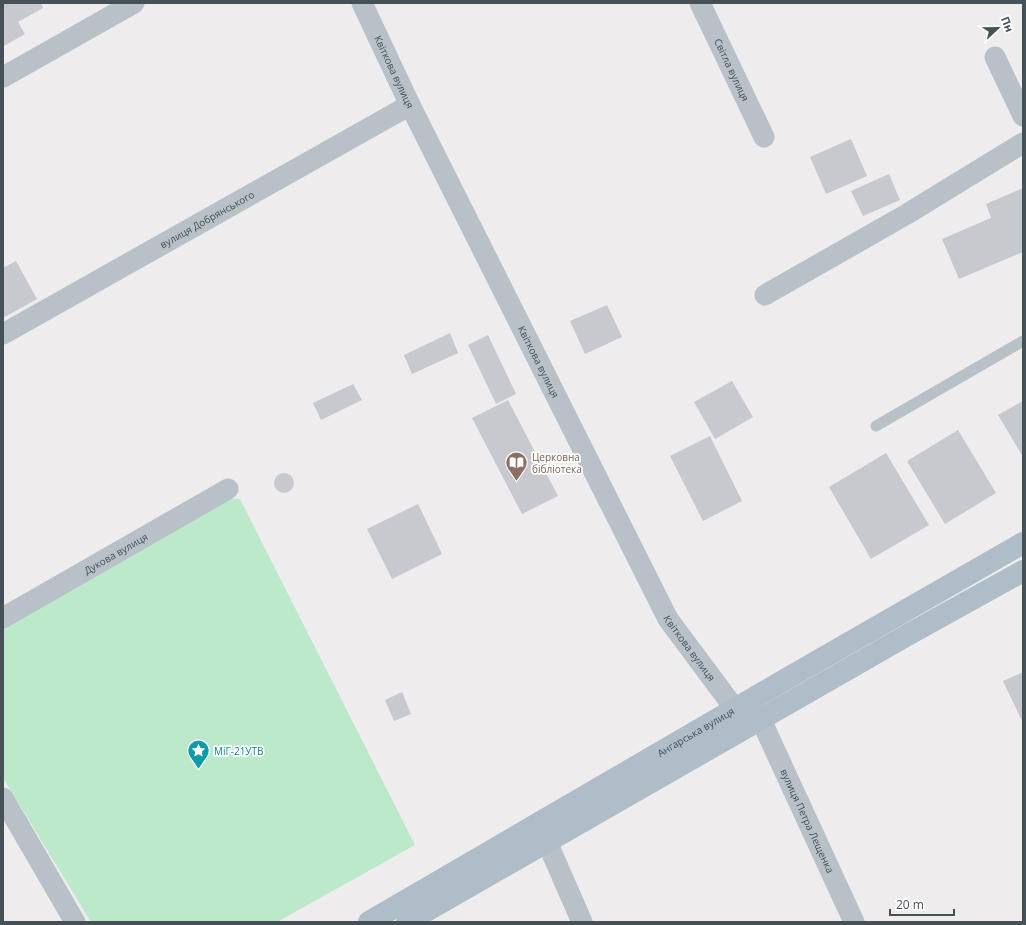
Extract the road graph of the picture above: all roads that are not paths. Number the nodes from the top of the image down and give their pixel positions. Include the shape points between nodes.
1 (134, 3) edge
2 (362, 3) edge
3 (700, 3) edge
4 (995, 57) dead end
5 (3, 77) edge
6 (410, 105) junction
7 (1023, 116) edge
8 (764, 137) dead end
9 (1023, 143) edge
10 (765, 295) dead end
11 (3, 334) edge
12 (1023, 340) edge
13 (876, 426) dead end
14 (228, 489) dead end
15 (1023, 543) edge
16 (1023, 571) edge
17 (3, 618) edge
18 (734, 709) junction
19 (761, 720) junction
20 (3, 798) edge
21 (547, 842) junction
22 (75, 922) edge
23 (369, 922) edge
24 (408, 922) edge
25 (582, 922) edge
26 (854, 922) edge

1 - 5 street
2 - 6 street, Квіткова вулиця
3 - 8 street, Світла вулиця
4 - 7 street
6 - 11 street, вулиця Добрянського
6 - 18 street, Квіткова вулиця via 668,619
9 - 10 street via 907,214
12 - 13 lane
14 - 17 street, Дукова вулиця
15 - 18 main road, Ангарська вулиця
16 - 19 main road
18 - 23 main road, Ангарська вулиця
19 - 21 main road
19 - 26 street, вулиця Петра Лещенка
20 - 22 street
21 - 24 main road
21 - 25 street

